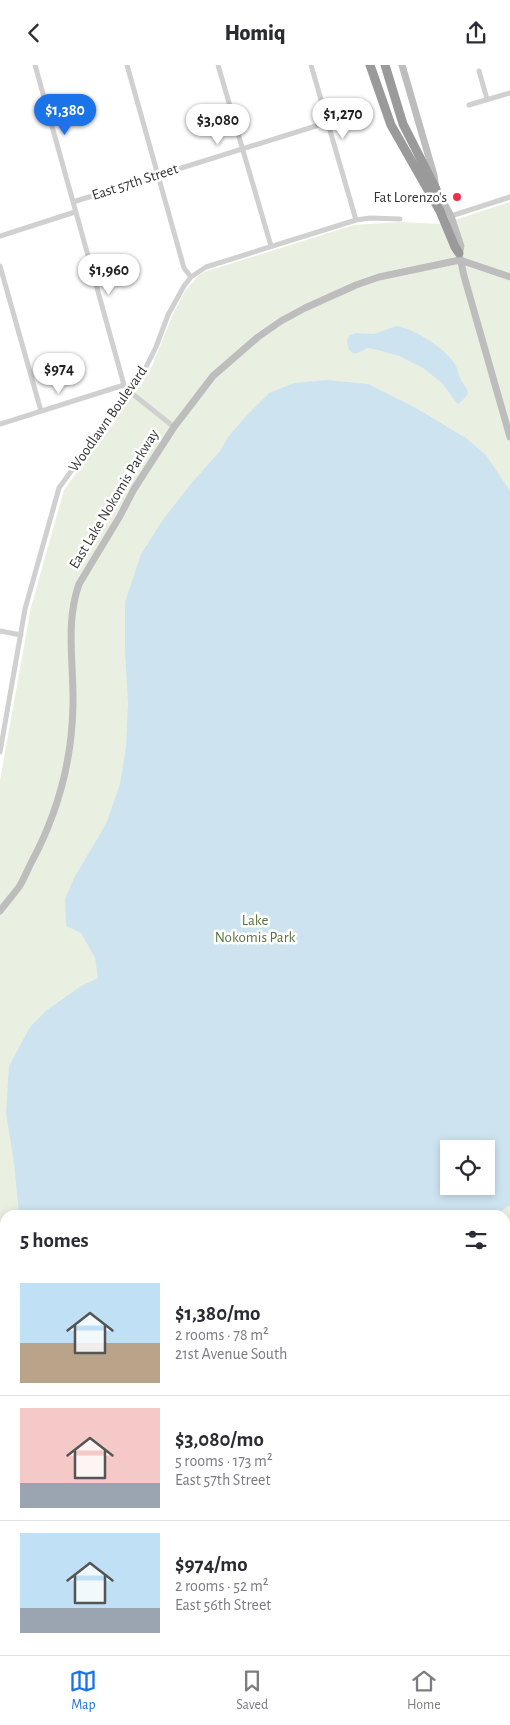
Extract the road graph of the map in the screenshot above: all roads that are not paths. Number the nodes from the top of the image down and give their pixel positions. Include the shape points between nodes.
1 (35, 65) edge
2 (127, 65) edge
3 (218, 65) edge
4 (311, 65) edge
5 (370, 65) edge
6 (385, 65) edge
7 (402, 65) edge
8 (479, 71) dead end
9 (510, 93) edge
10 (487, 99) junction
11 (469, 105) dead end
12 (370, 109) dead end
13 (327, 122) junction
14 (242, 148) junction
15 (158, 175) junction
16 (436, 189) junction
17 (510, 197) edge
18 (73, 202) junction
19 (75, 212) junction
20 (451, 216) junction
21 (400, 219) dead end
22 (356, 220) junction
23 (0, 236) edge
24 (271, 246) junction
25 (460, 256) junction
26 (0, 266) edge
27 (191, 277) junction
28 (510, 277) edge
29 (124, 385) junction
30 (129, 391) junction
31 (41, 411) junction
32 (0, 424) edge
33 (174, 427) junction
34 (510, 437) edge
35 (0, 631) edge
36 (21, 635) junction
37 (0, 752) edge
38 (0, 911) edge

1 - 18 street
2 - 15 street
3 - 14 street
4 - 13 street
5 - 25 highway via 391,125 440,211
6 - 16 highway via 403,123
7 - 16 street
8 - 10 street
9 - 10 street
10 - 11 street
12 - 13 street, East 57th Street
13 - 14 street, East 57th Street
13 - 22 street
14 - 15 street, East 57th Street
14 - 24 street
15 - 18 street, East 57th Street
15 - 27 street via 184,268
16 - 20 street
17 - 20 street
18 - 19 street
19 - 23 street, East 57th Street
19 - 29 street
20 - 25 street via 461,246
21 - 22 street, Woodlawn Boulevard
22 - 24 street, Woodlawn Boulevard
24 - 27 street, Woodlawn Boulevard via 206,267
25 - 28 street
25 - 33 street, East Lake Nokomis Parkway via 379,277 281,321 213,377
25 - 34 street
26 - 31 street
27 - 30 street, Woodlawn Boulevard via 168,315 140,379
29 - 30 street
29 - 31 street
30 - 33 street
30 - 36 street, Woodlawn Boulevard via 59,488 25,609
31 - 32 street
33 - 38 street, East Lake Nokomis Parkway via 79,584 72,607 73,706 65,769 46,834 20,885
35 - 36 street
36 - 37 street, Woodlawn Boulevard

